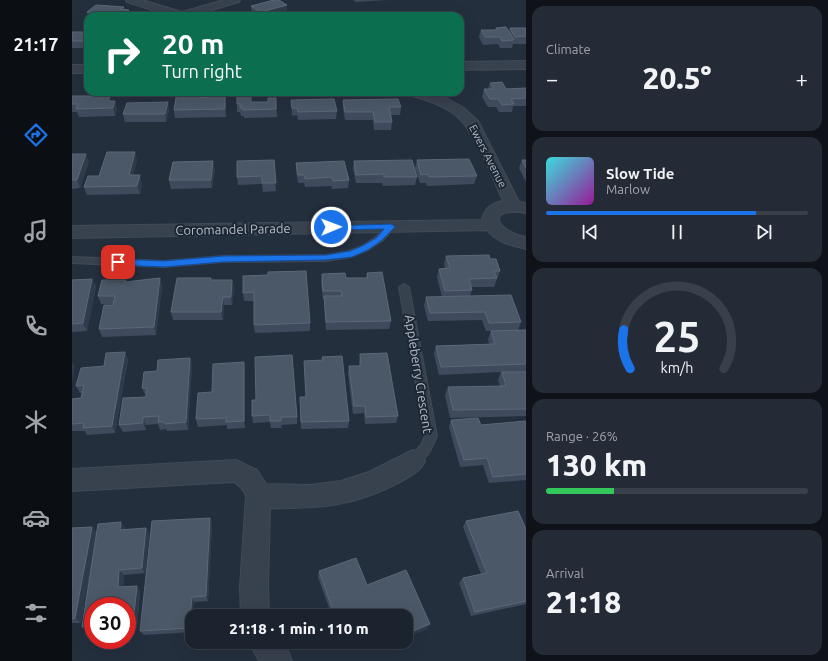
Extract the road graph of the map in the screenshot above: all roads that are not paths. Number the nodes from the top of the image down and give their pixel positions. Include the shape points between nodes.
1 (131, 0) edge
2 (235, 0) edge
3 (169, 12) edge
4 (195, 12) edge
5 (526, 65) edge
6 (464, 66) edge
7 (72, 69) edge
8 (84, 69) edge
9 (426, 96) edge
10 (520, 206) edge
11 (490, 224) junction
12 (391, 226) junction
13 (72, 232) edge
14 (526, 243) edge
15 (72, 260) edge
16 (404, 287) dead end
17 (413, 461) joint
18 (72, 480) edge
19 (258, 496) junction
20 (255, 609) edge
21 (268, 649) edge
22 (278, 661) edge

1 - 3 street
2 - 4 street
5 - 6 street
7 - 8 street
9 - 10 street, Ewers Avenue via 459,111 473,124
10 - 11 street via 496,208 489,218
11 - 12 street, Coromandel Parade
11 - 14 street via 500,235
12 - 13 street, Coromandel Parade
12 - 15 lane via 378,240 365,248 352,254 326,258 223,259 164,264
16 - 17 lane, Appleberry Crescent via 431,436 425,449
17 - 19 street, Appleberry Crescent via 394,473 340,493 319,496
18 - 19 street via 236,471 254,483
19 - 20 street
21 - 22 street

